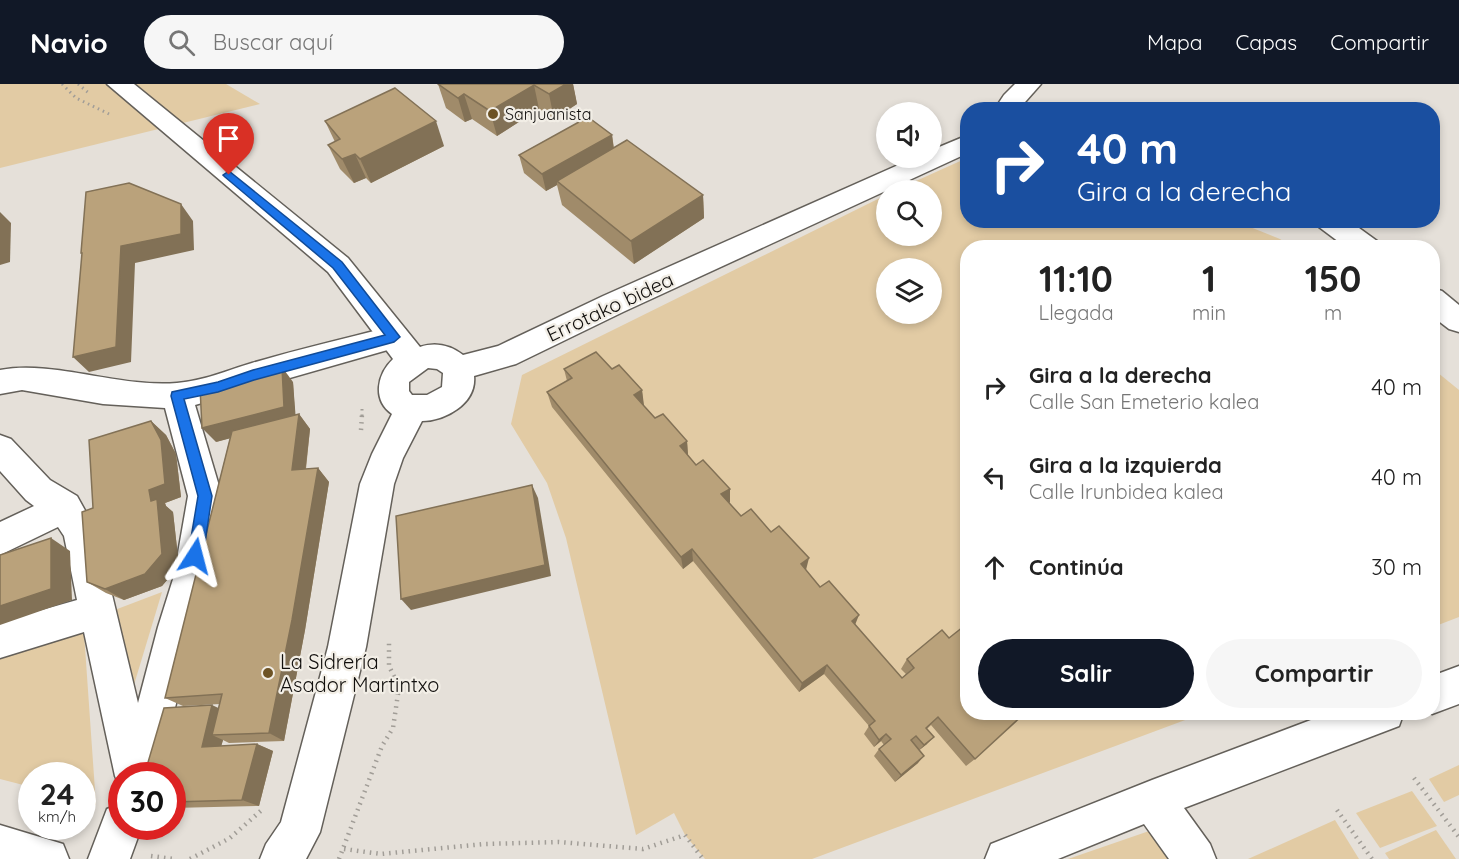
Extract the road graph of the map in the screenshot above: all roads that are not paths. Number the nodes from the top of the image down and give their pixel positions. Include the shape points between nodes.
1 (119, 84) edge
2 (1029, 84) edge
3 (1011, 102) edge
4 (960, 147) edge
5 (1340, 228) edge
6 (1356, 240) edge
7 (1440, 306) edge
8 (1459, 321) edge
9 (394, 337) junction
10 (415, 360) junction
11 (458, 368) junction
12 (0, 382) edge
13 (177, 396) junction
14 (410, 408) junction
15 (0, 448) edge
16 (65, 507) junction
17 (0, 539) edge
18 (98, 611) junction
19 (0, 640) edge
20 (1459, 685) edge
21 (1440, 692) edge
22 (1365, 720) edge
23 (134, 762) edge
24 (141, 762) edge
25 (1152, 800) junction
26 (116, 840) edge
27 (0, 846) edge
28 (44, 858) edge
29 (1011, 858) edge
30 (109, 859) edge
31 (282, 859) edge
32 (1195, 859) edge

1 - 9 street via 338,265
2 - 3 street
4 - 11 street, Errotako bidea via 505,356
5 - 6 street
7 - 8 street
9 - 10 street
9 - 13 street
10 - 11 street via 445,358
10 - 14 street via 396,375 393,387 394,396
11 - 14 street via 460,382 447,400 424,409
12 - 13 street via 22,378 103,392
13 - 24 street via 205,496 192,576
14 - 31 street via 377,484 338,681 299,832
15 - 16 street via 38,490
16 - 17 street
16 - 18 street via 80,532
18 - 19 street
18 - 23 street
20 - 21 street
22 - 25 street
25 - 29 street
25 - 32 street
26 - 30 street
27 - 28 street

